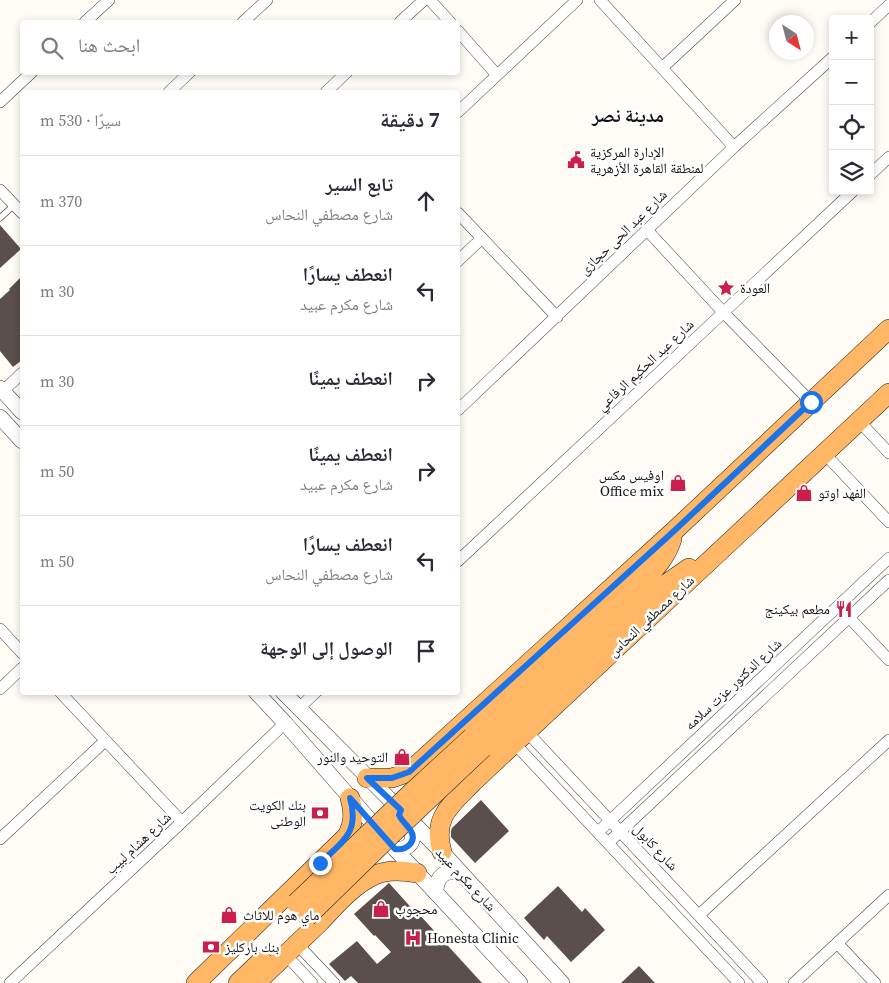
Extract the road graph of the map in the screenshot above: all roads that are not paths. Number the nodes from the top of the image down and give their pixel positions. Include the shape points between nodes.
1 (109, 0) edge
2 (267, 0) edge
3 (424, 0) edge
4 (430, 0) edge
5 (577, 0) edge
6 (600, 0) edge
7 (735, 0) edge
8 (889, 6) edge
9 (874, 19) edge
10 (87, 20) edge
11 (245, 20) edge
12 (402, 20) edge
13 (448, 20) edge
14 (460, 33) edge
15 (830, 60) edge
16 (662, 68) junction
17 (29, 75) edge
18 (187, 75) edge
19 (344, 75) edge
20 (497, 75) junction
21 (170, 90) edge
22 (328, 90) edge
23 (0, 102) edge
24 (460, 110) edge
25 (734, 147) junction
26 (889, 157) edge
27 (874, 171) edge
28 (0, 190) edge
29 (849, 195) edge
30 (18, 209) edge
31 (460, 214) edge
32 (0, 218) edge
33 (647, 230) junction
34 (482, 238) junction
35 (460, 258) edge
36 (723, 312) junction
37 (557, 317) junction
38 (889, 329) edge
39 (20, 375) edge
40 (1, 390) edge
41 (889, 393) edge
42 (811, 402) junction
43 (460, 408) edge
44 (20, 410) edge
45 (0, 417) edge
46 (859, 421) junction
47 (20, 439) edge
48 (824, 453) junction
49 (889, 453) edge
50 (889, 522) edge
51 (674, 531) junction
52 (889, 558) edge
53 (460, 559) edge
54 (713, 559) junction
55 (889, 580) edge
56 (838, 606) junction
57 (849, 618) junction
58 (0, 629) edge
59 (20, 651) edge
60 (889, 660) edge
61 (20, 670) edge
62 (0, 689) edge
63 (63, 695) edge
64 (259, 695) edge
65 (286, 695) edge
66 (313, 695) edge
67 (298, 709) junction
68 (285, 723) junction
69 (521, 738) junction
70 (889, 740) edge
71 (105, 741) junction
72 (438, 746) junction
73 (367, 778) junction
74 (473, 782) junction
75 (350, 798) junction
76 (401, 810) junction
77 (610, 820) junction
78 (182, 822) junction
79 (620, 831) junction
80 (598, 832) junction
81 (0, 839) edge
82 (608, 843) junction
83 (395, 849) junction
84 (442, 852) junction
85 (320, 863) junction
86 (417, 873) junction
87 (461, 873) junction
88 (436, 892) junction
89 (889, 895) edge
90 (346, 896) junction
91 (699, 915) junction
92 (837, 943) junction
93 (291, 949) junction
94 (10, 983) edge
95 (196, 983) edge
96 (213, 983) edge
97 (238, 983) edge
98 (256, 983) edge
99 (312, 983) edge
100 (334, 983) edge
101 (520, 983) edge
102 (562, 983) edge
103 (740, 983) edge
104 (762, 983) edge
105 (794, 983) edge
106 (875, 983) edge

1 - 10 street
2 - 11 street
3 - 12 street
4 - 13 street
5 - 20 street
6 - 16 street
7 - 16 street
8 - 9 street
14 - 20 street
15 - 25 street, شارع عبد الحى حجازى
16 - 25 street
17 - 23 street
18 - 21 street
19 - 22 street
20 - 24 street
25 - 33 street, شارع عبد الحى حجازى
26 - 27 street
28 - 30 street
29 - 36 street, شارع عبد الحكيم الرفاعي
30 - 32 lane
31 - 34 street
33 - 36 street
33 - 37 street, شارع عبد الحى حجازى
34 - 35 street
34 - 37 street
36 - 42 street
36 - 53 street, شارع عبد الحكيم الرفاعي
37 - 43 street, شارع عبد الحى حجازى
38 - 42 main road
39 - 40 street
40 - 44 street
41 - 46 main road, شارع مصطفي النحاس
42 - 51 main road
45 - 47 street
46 - 48 main road, شارع مصطفي النحاس
46 - 49 street
48 - 50 street
48 - 54 main road, شارع مصطفي النحاس
51 - 72 main road
51 - 96 main road, bridge via 670,547 643,582 412,792
52 - 56 street, شارع الدكتور عزت سلامه
54 - 69 main road, شارع مصطفي النحاس
54 - 97 main road, bridge via 697,563 666,584 438,790
55 - 57 street
56 - 57 street
56 - 77 street, شارع الدكتور عزت سلامه
57 - 60 street
57 - 79 street
58 - 59 street
61 - 62 street
63 - 71 street
64 - 68 street
65 - 67 street, شارع مكرم عبيد
66 - 67 street
67 - 73 street, شارع مكرم عبيد
68 - 75 street
68 - 78 street, شارع هشام لبيب
69 - 74 main road, شارع مصطفي النحاس
69 - 77 street, شارع كابول
69 - 80 street
70 - 91 street
71 - 78 street
71 - 81 street
72 - 73 main road via 409,772 383,779
72 - 74 main road via 440,763 447,776 459,782
73 - 76 street, شارع مكرم عبيد
74 - 84 main road, شارع مصطفي النحاس via 443,816 439,830
75 - 83 street
75 - 85 main road via 351,830
76 - 83 street via 399,815 411,831 412,840 404,849
76 - 84 street, شارع مكرم عبيد
77 - 79 street, شارع كابول
77 - 80 street, شارع الدكتور عزت سلامه
78 - 94 street, شارع هشام لبيب
79 - 82 street
79 - 91 street, شارع كابول
80 - 82 street
82 - 103 street
83 - 86 street
84 - 87 street, شارع مكرم عبيد
85 - 90 main road via 339,871 345,880
85 - 95 main road
86 - 88 street
86 - 90 main road via 394,871 376,874
87 - 88 street via 446,873 436,884
87 - 102 street, شارع مكرم عبيد
88 - 101 street
89 - 92 street
90 - 93 main road
91 - 104 street, شارع كابول
92 - 105 street
92 - 106 street
93 - 98 main road
93 - 99 street
93 - 100 street

